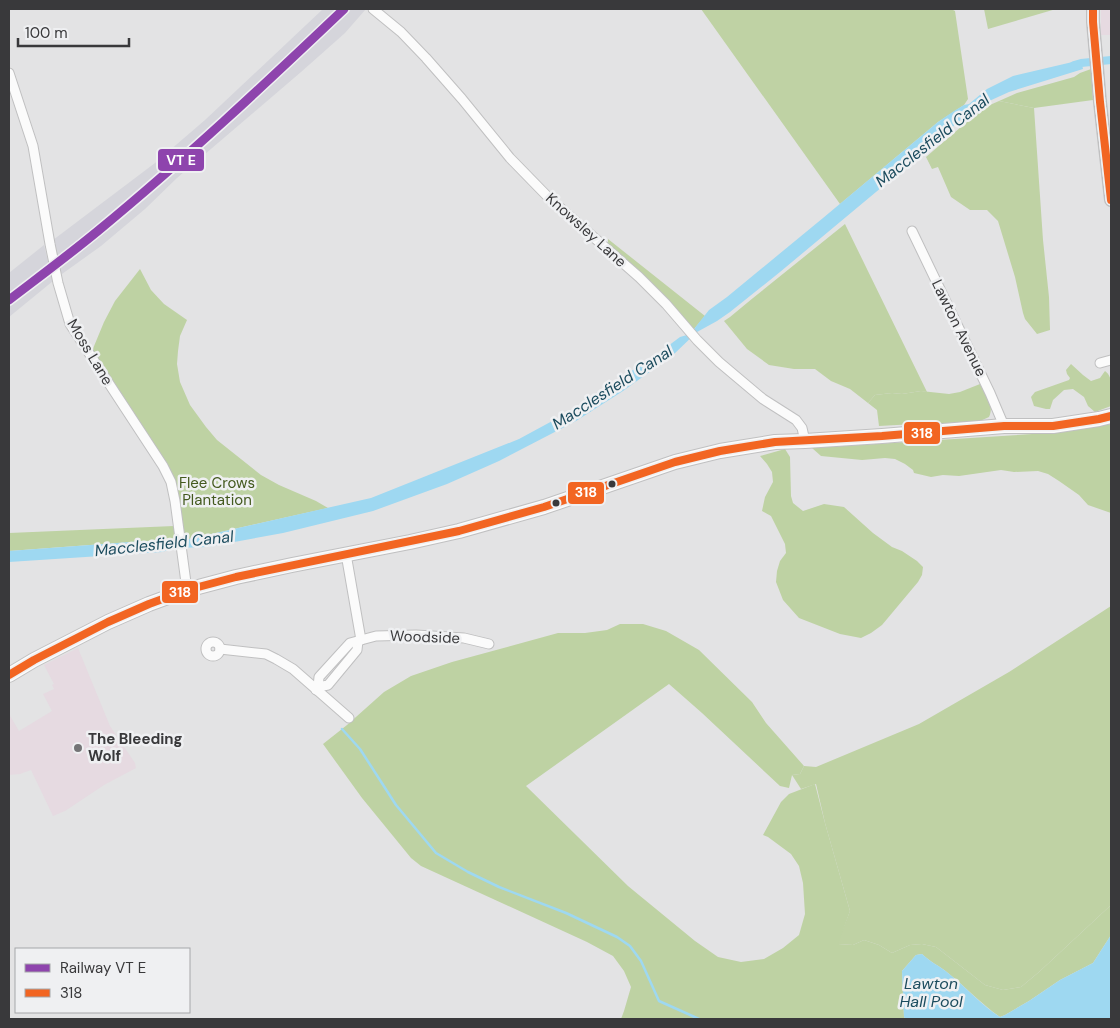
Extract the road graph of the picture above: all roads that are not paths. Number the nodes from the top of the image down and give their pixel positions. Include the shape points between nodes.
1 (373, 9) edge
2 (1094, 9) edge
3 (9, 73) edge
4 (1111, 200) edge
5 (912, 231) dead end
6 (1111, 360) edge
7 (1100, 363) dead end
8 (1111, 416) edge
9 (1004, 426) junction
10 (806, 442) junction
11 (346, 554) junction
12 (187, 590) junction
13 (359, 640) junction
14 (489, 644) dead end
15 (220, 649) dead end
16 (9, 674) edge
17 (317, 689) junction
18 (349, 718) dead end

1 - 10 street, Knowsley Lane via 426,58 510,158 549,198 666,304 719,362 762,399 796,420
2 - 4 main road
3 - 12 street, Moss Lane via 33,146 50,244 70,324 171,482
5 - 9 street, Lawton Avenue
6 - 7 street
8 - 9 highway via 1053,426
9 - 10 highway
10 - 11 highway via 775,442 720,451 675,462 544,508 459,531
11 - 12 highway via 236,576
11 - 13 street
12 - 16 highway via 108,622
13 - 14 street, Woodside via 416,635 464,638
13 - 17 street via 350,643 319,677
15 - 17 street via 266,654 293,669
17 - 18 street

